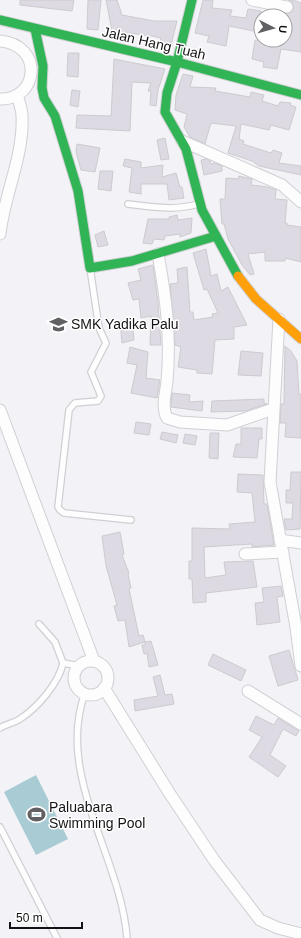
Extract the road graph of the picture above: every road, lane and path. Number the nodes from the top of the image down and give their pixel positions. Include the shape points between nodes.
1 (192, 0) edge
2 (252, 0) edge
3 (286, 7) dead end
4 (5, 21) edge
5 (35, 29) junction
6 (3, 42) edge
7 (177, 62) junction
8 (17, 95) junction
9 (301, 95) edge
10 (0, 99) edge
11 (182, 141) junction
12 (301, 202) edge
13 (201, 203) junction
14 (128, 204) dead end
15 (0, 234) edge
16 (216, 236) junction
17 (158, 254) junction
18 (90, 268) junction
19 (279, 319) junction
20 (301, 339) edge
21 (273, 409) junction
22 (0, 410) edge
23 (132, 520) dead end
24 (280, 540) junction
25 (301, 543) edge
26 (282, 552) junction
27 (245, 554) dead end
28 (39, 624) dead end
29 (94, 661) junction
30 (63, 663) junction
31 (79, 666) junction
32 (301, 666) edge
33 (104, 688) junction
34 (248, 691) dead end
35 (85, 693) junction
36 (301, 724) edge
37 (0, 728) edge
38 (0, 827) edge
39 (301, 934) edge
40 (57, 938) edge
41 (127, 938) edge

1 - 7 street
2 - 3 street
4 - 5 street, Jalan Hang Tuah
4 - 6 street
5 - 7 street, Jalan Hang Tuah
5 - 18 street via 43,66 44,98 55,116 78,191
6 - 8 street via 18,46 30,61 31,74 27,86
7 - 9 street, Jalan Hang Tuah
7 - 11 street via 167,93 165,112
8 - 10 street
8 - 15 street via 22,115 21,133 2,213
11 - 12 street via 282,185
11 - 13 street via 190,160
13 - 14 lane via 169,209
13 - 16 street
16 - 17 street
16 - 19 street via 234,270 248,289
17 - 18 street
17 - 21 street via 169,326 164,407 167,418 180,422 227,425
18 - 23 lane via 99,328 106,343 91,372 101,396 98,401 75,403 69,410 58,507 64,512
19 - 20 street
19 - 21 street
21 - 24 street via 270,482
22 - 29 street
24 - 25 street
24 - 26 street
26 - 27 street
26 - 32 street
28 - 30 lane via 54,642
29 - 31 street
29 - 33 street via 106,670
30 - 31 lane
30 - 37 lane via 52,687 40,701 19,720
31 - 35 street via 75,673 75,682
33 - 35 street via 97,693
33 - 39 street via 214,860 260,920
34 - 36 street
35 - 41 lane via 80,706 77,738 80,768 117,890
38 - 40 lane

